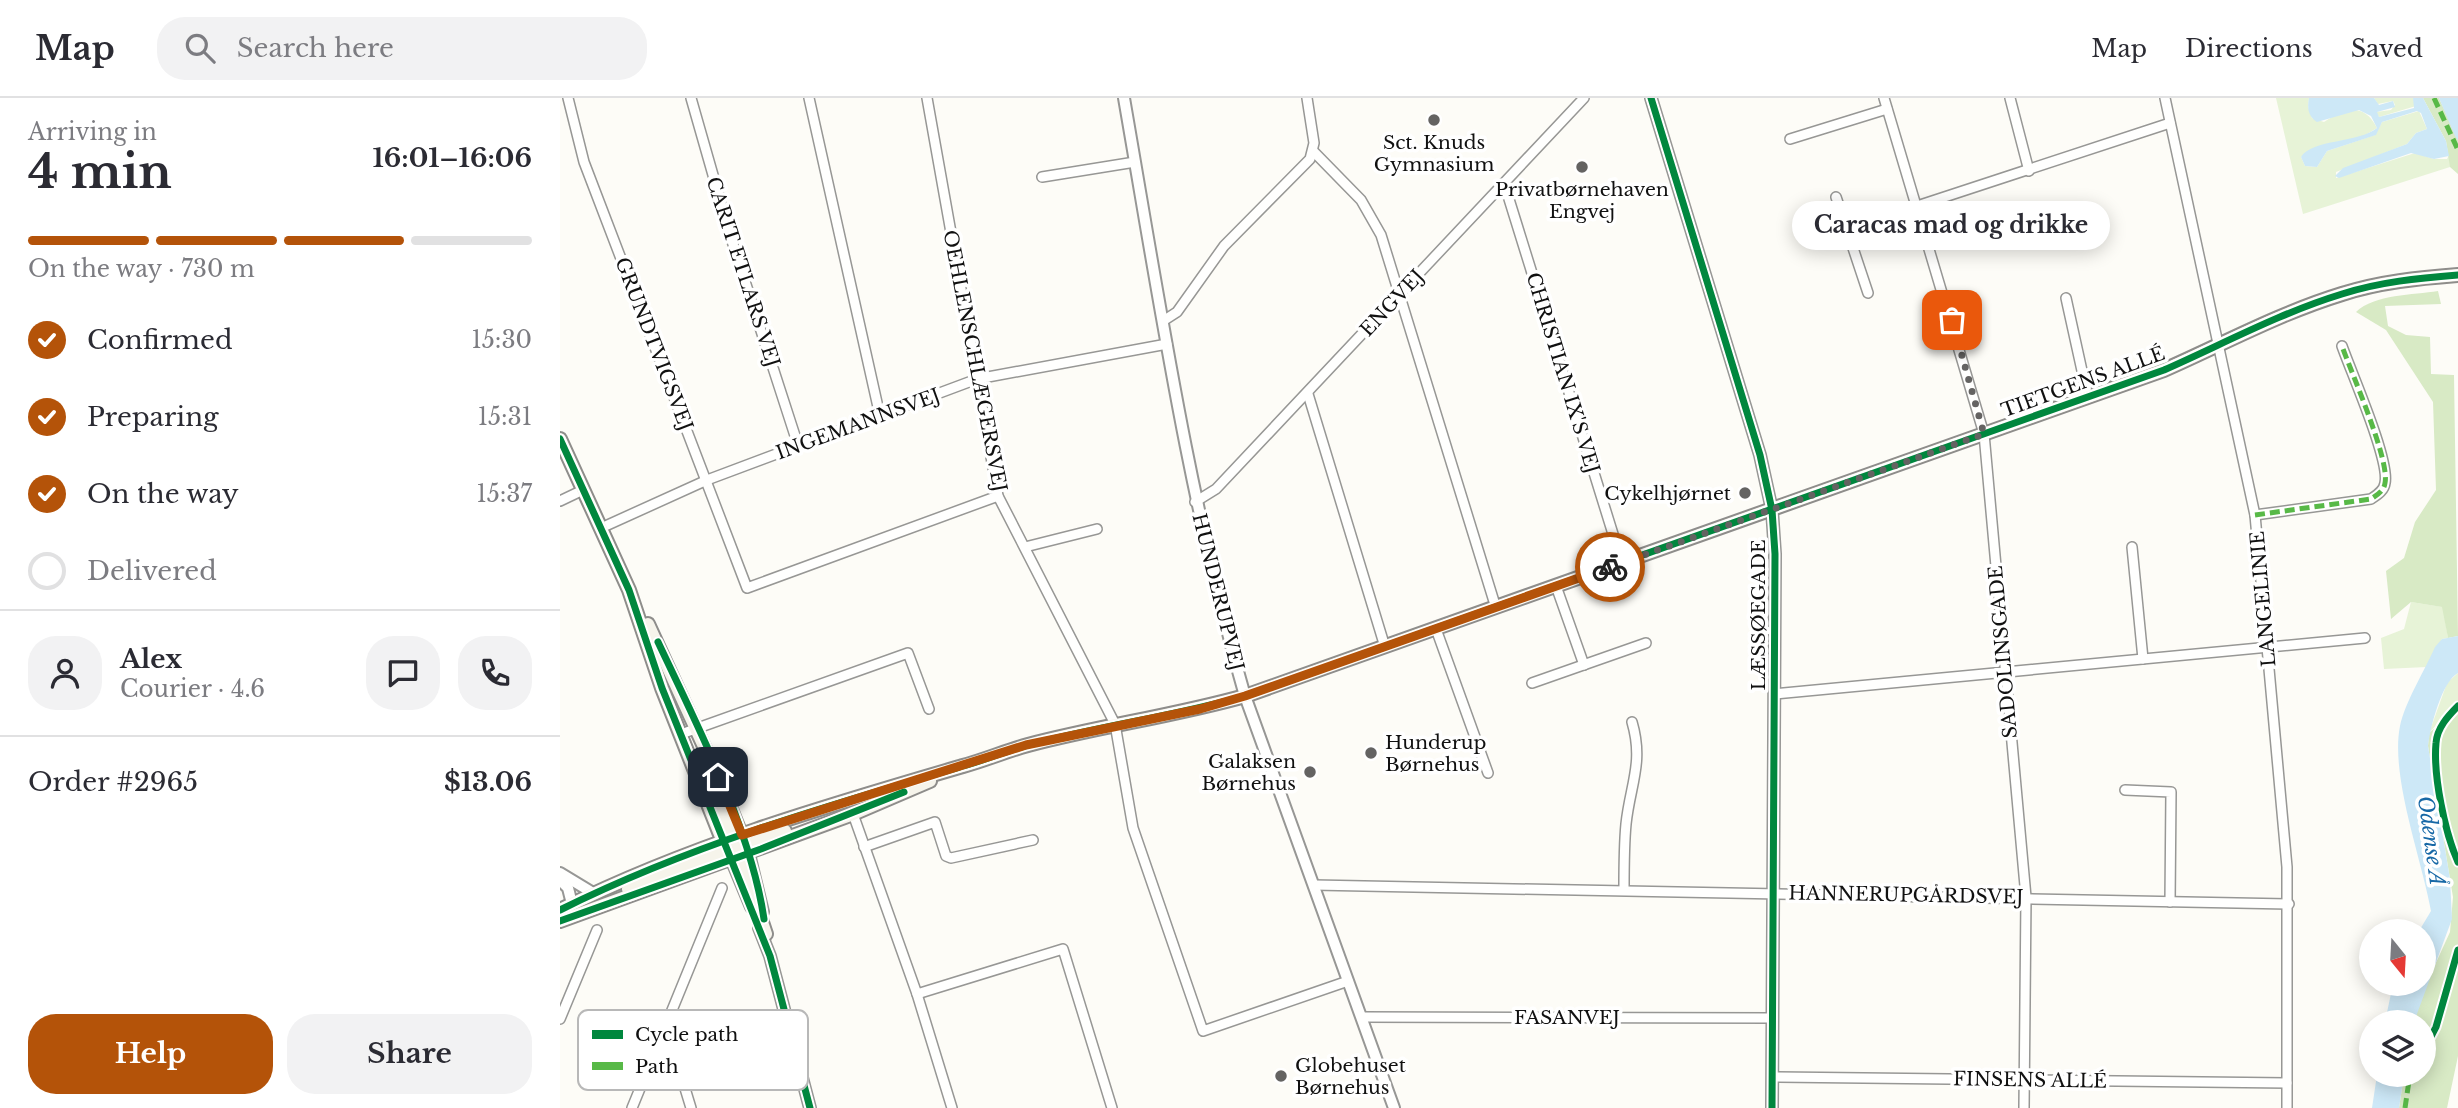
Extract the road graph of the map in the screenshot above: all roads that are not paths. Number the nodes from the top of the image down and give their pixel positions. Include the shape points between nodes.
1 (568, 98) edge
2 (691, 98) edge
3 (809, 98) edge
4 (927, 98) edge
5 (1124, 98) edge
6 (1307, 98) edge
7 (1584, 98) edge
8 (1651, 98) edge
9 (1884, 98) edge
10 (2010, 98) edge
11 (2165, 98) edge
12 (1887, 109) junction
13 (2170, 123) junction
14 (1790, 139) dead end
15 (1314, 152) junction
16 (1135, 162) junction
17 (2029, 171) junction
18 (1042, 177) dead end
19 (1504, 183) junction
20 (1836, 197) dead end
21 (1917, 205) junction
22 (1847, 229) junction
23 (2458, 275) edge
24 (1868, 293) dead end
25 (1399, 294) junction
26 (2066, 298) dead end
27 (1163, 321) junction
28 (1167, 344) junction
29 (2218, 346) junction
30 (2342, 346) dead end
31 (977, 379) junction
32 (1307, 394) junction
33 (2088, 398) junction
34 (880, 416) junction
35 (1984, 434) junction
36 (560, 439) edge
37 (798, 446) junction
38 (706, 480) junction
39 (583, 490) junction
40 (998, 496) junction
41 (560, 501) edge
42 (1195, 502) junction
43 (1772, 510) junction
44 (2255, 515) junction
45 (601, 528) junction
46 (1097, 529) dead end
47 (1025, 547) junction
48 (2132, 547) dead end
49 (1622, 563) junction
50 (1556, 586) junction
51 (629, 590) junction
52 (1496, 608) junction
53 (1436, 629) junction
54 (2365, 638) dead end
55 (1646, 643) dead end
56 (1385, 647) junction
57 (2267, 648) junction
58 (2143, 659) junction
59 (1584, 665) junction
60 (2005, 672) junction
61 (1532, 683) dead end
62 (1774, 694) junction
63 (1245, 696) junction
64 (929, 709) dead end
65 (1632, 722) dead end
66 (1115, 724) junction
67 (696, 728) junction
68 (683, 738) junction
69 (962, 766) junction
70 (1488, 774) dead end
71 (2125, 790) dead end
72 (853, 814) junction
73 (1034, 840) dead end
74 (864, 847) junction
75 (737, 848) junction
76 (560, 873) edge
77 (560, 880) edge
78 (1314, 885) junction
79 (722, 888) dead end
80 (1624, 889) junction
81 (1774, 892) junction
82 (593, 893) junction
83 (2026, 897) junction
84 (2169, 902) junction
85 (2289, 904) junction
86 (566, 907) edge
87 (560, 921) edge
88 (597, 930) dead end
89 (766, 934) joint
90 (769, 956) junction
91 (1348, 981) junction
92 (917, 994) junction
93 (672, 1010) edge
94 (784, 1010) edge
95 (1362, 1017) junction
96 (1773, 1018) junction
97 (560, 1019) edge
98 (1772, 1077) junction
99 (2024, 1080) junction
100 (2287, 1083) junction
101 (639, 1090) edge
102 (686, 1090) edge
103 (805, 1090) edge
104 (632, 1108) edge
105 (691, 1108) edge
106 (810, 1108) edge
107 (952, 1108) edge
108 (1112, 1108) edge
109 (1394, 1108) edge
110 (1772, 1108) edge
111 (2024, 1108) edge
112 (2287, 1108) edge

1 - 38 street, GRUNDTVIGSVEJ via 584,162
2 - 37 street, CARIT ETLARS VEJ
3 - 34 street
4 - 31 street, OEHLENSCHLÆGERSVEJ
5 - 16 street, HUNDERUPVEJ
6 - 15 street
7 - 19 street, ENGVEJ
8 - 43 street, LÆSSØEGADE
9 - 12 street, SADOLINSGADE
10 - 17 street
11 - 13 street, LANGELINIE
12 - 14 street
12 - 21 street, SADOLINSGADE
13 - 17 street
13 - 29 street, LANGELINIE
15 - 25 street via 1372,216
15 - 27 street via 1224,246 1177,313
16 - 18 street
16 - 27 street, HUNDERUPVEJ
17 - 21 street
19 - 25 street, ENGVEJ
19 - 49 street, CHRISTIAN IX'S VEJ
20 - 22 street
21 - 22 street
21 - 35 street, SADOLINSGADE
22 - 24 street
23 - 29 main road, TIETGENS ALLÉ via 2402,280 2344,293 2289,312
25 - 32 street, ENGVEJ
25 - 52 street
26 - 33 street
27 - 28 street, HUNDERUPVEJ
28 - 31 street, INGEMANNSVEJ
28 - 42 street, HUNDERUPVEJ
29 - 33 main road, TIETGENS ALLÉ
29 - 44 street, LANGELINIE
30 - 44 street via 2382,459 2386,483 2371,499
31 - 34 street, INGEMANNSVEJ
31 - 40 street, OEHLENSCHLÆGERSVEJ
32 - 42 street, ENGVEJ via 1216,489
32 - 56 street
33 - 35 main road, TIETGENS ALLÉ
34 - 37 street, INGEMANNSVEJ
35 - 43 main road, TIETGENS ALLÉ
35 - 60 street, SADOLINSGADE
36 - 39 main road
37 - 38 street, INGEMANNSVEJ
38 - 40 street, GRUNDTVIGSVEJ via 747,588
38 - 45 street, INGEMANNSVEJ
39 - 41 street
39 - 45 main road
40 - 47 street, OEHLENSCHLÆGERSVEJ
42 - 63 street, HUNDERUPVEJ
43 - 49 main road, TIETGENS ALLÉ
43 - 62 street, LÆSSØEGADE
44 - 57 street, LANGELINIE
45 - 51 main road
46 - 47 street
47 - 66 street, OEHLENSCHLÆGERSVEJ
48 - 58 street
49 - 50 main road, TIETGENS ALLÉ
50 - 52 main road, TIETGENS ALLÉ
50 - 59 street
51 - 67 main road
51 - 68 main road
52 - 53 main road, TIETGENS ALLÉ
53 - 56 main road, TIETGENS ALLÉ
53 - 70 street
54 - 57 street
55 - 59 street
56 - 63 main road, TIETGENS ALLÉ
57 - 58 street
57 - 85 street, LANGELINIE
58 - 60 street
59 - 61 street
60 - 62 street
60 - 83 street, SADOLINSGADE
62 - 81 street, LÆSSØEGADE
63 - 66 main road, TIETGENS ALLÉ
63 - 78 street, HUNDERUPVEJ
64 - 67 street via 908,653
65 - 80 street via 1639,764 1626,822
66 - 69 main road, TIETGENS ALLÉ
66 - 91 street, OEHLENSCHLÆGERSVEJ via 1133,828 1203,1031
67 - 68 street
67 - 75 main road
68 - 75 main road
69 - 72 main road
69 - 75 main road via 856,797 847,808
71 - 84 street via 2171,792
72 - 74 street
72 - 75 main road
73 - 74 street via 951,859 935,822
74 - 92 street
75 - 82 main road
75 - 87 main road
75 - 89 main road
75 - 90 street
76 - 82 street
77 - 86 street via 568,888
78 - 80 street, HANNERUPGÅRDSVEJ
78 - 91 street, HUNDERUPVEJ
79 - 93 street
80 - 81 street, HANNERUPGÅRDSVEJ
81 - 83 street, HANNERUPGÅRDSVEJ
81 - 96 street, LÆSSØEGADE
82 - 86 main road
83 - 84 street, HANNERUPGÅRDSVEJ
83 - 99 street, SADOLINSGADE
84 - 85 street, HANNERUPGÅRDSVEJ
85 - 100 street, LANGELINIE
88 - 97 street
89 - 90 street
90 - 94 street
91 - 95 street, HUNDERUPVEJ
92 - 107 street
92 - 108 street via 1063,949
95 - 96 street, FASANVEJ
95 - 109 street, HUNDERUPVEJ
96 - 98 street, LÆSSØEGADE
98 - 99 street, FINSENS ALLÉ
98 - 110 street, LÆSSØEGADE
99 - 100 street, FINSENS ALLÉ
99 - 111 street, SADOLINSGADE
100 - 112 street, LANGELINIE
101 - 104 street
102 - 105 street
103 - 106 street

